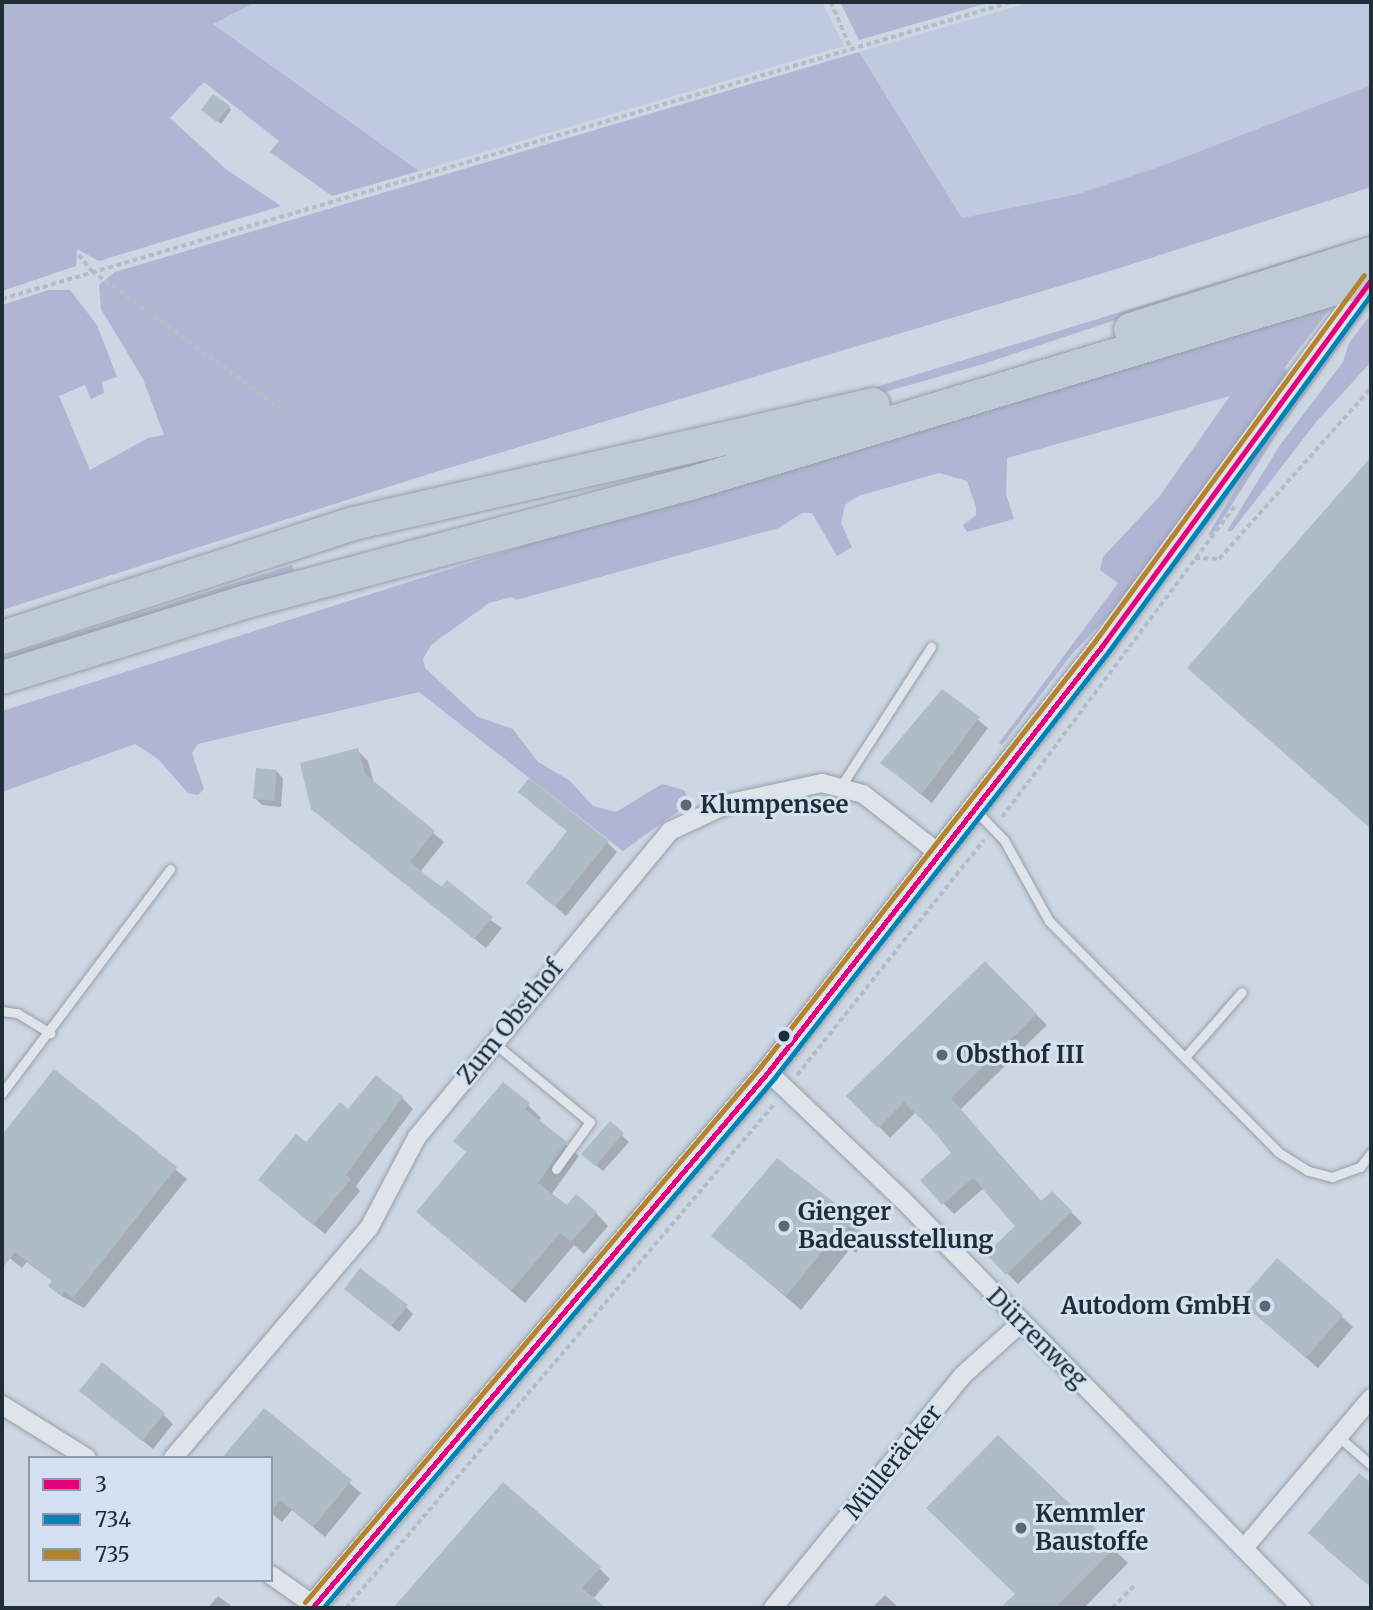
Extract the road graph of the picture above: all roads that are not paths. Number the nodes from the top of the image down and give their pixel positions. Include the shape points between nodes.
1 (1371, 253) edge
2 (1371, 278) edge
3 (2, 637) edge
4 (932, 647) dead end
5 (2, 677) edge
6 (841, 786) junction
7 (975, 810) junction
8 (941, 855) junction
9 (170, 869) dead end
10 (1242, 992) dead end
11 (2, 1011) edge
12 (50, 1032) junction
13 (493, 1042) junction
14 (1185, 1056) junction
15 (768, 1072) junction
16 (2, 1093) edge
17 (1371, 1153) edge
18 (556, 1169) dead end
19 (1021, 1322) junction
20 (1371, 1398) edge
21 (2, 1405) edge
22 (1339, 1437) junction
23 (84, 1456) edge
24 (175, 1456) edge
25 (1371, 1465) edge
26 (1244, 1548) junction
27 (273, 1577) edge
28 (313, 1607) edge
29 (773, 1608) edge
30 (1302, 1608) edge

1 - 3 highway via 1027,361 847,411 557,473 353,523
2 - 5 highway via 690,483 246,601
2 - 7 street
4 - 6 lane
6 - 8 street, Zum Obsthof via 887,809
6 - 13 street, Zum Obsthof via 806,785 730,803 670,831
7 - 8 street
7 - 14 lane via 1004,840 1049,921
8 - 15 street
9 - 12 lane
10 - 14 lane
11 - 12 lane via 16,1013
12 - 16 lane
13 - 18 lane via 590,1122
13 - 24 street, Zum Obsthof via 417,1137 369,1228
14 - 17 lane via 1278,1152 1309,1171 1332,1177 1360,1167
15 - 19 street, Dürrenweg via 902,1199
15 - 28 street
19 - 26 street, Dürrenweg
19 - 29 street, Mülleräcker via 964,1375
20 - 22 street
21 - 23 street
22 - 25 lane
22 - 26 street
26 - 30 street, Dürrenweg
27 - 28 street

